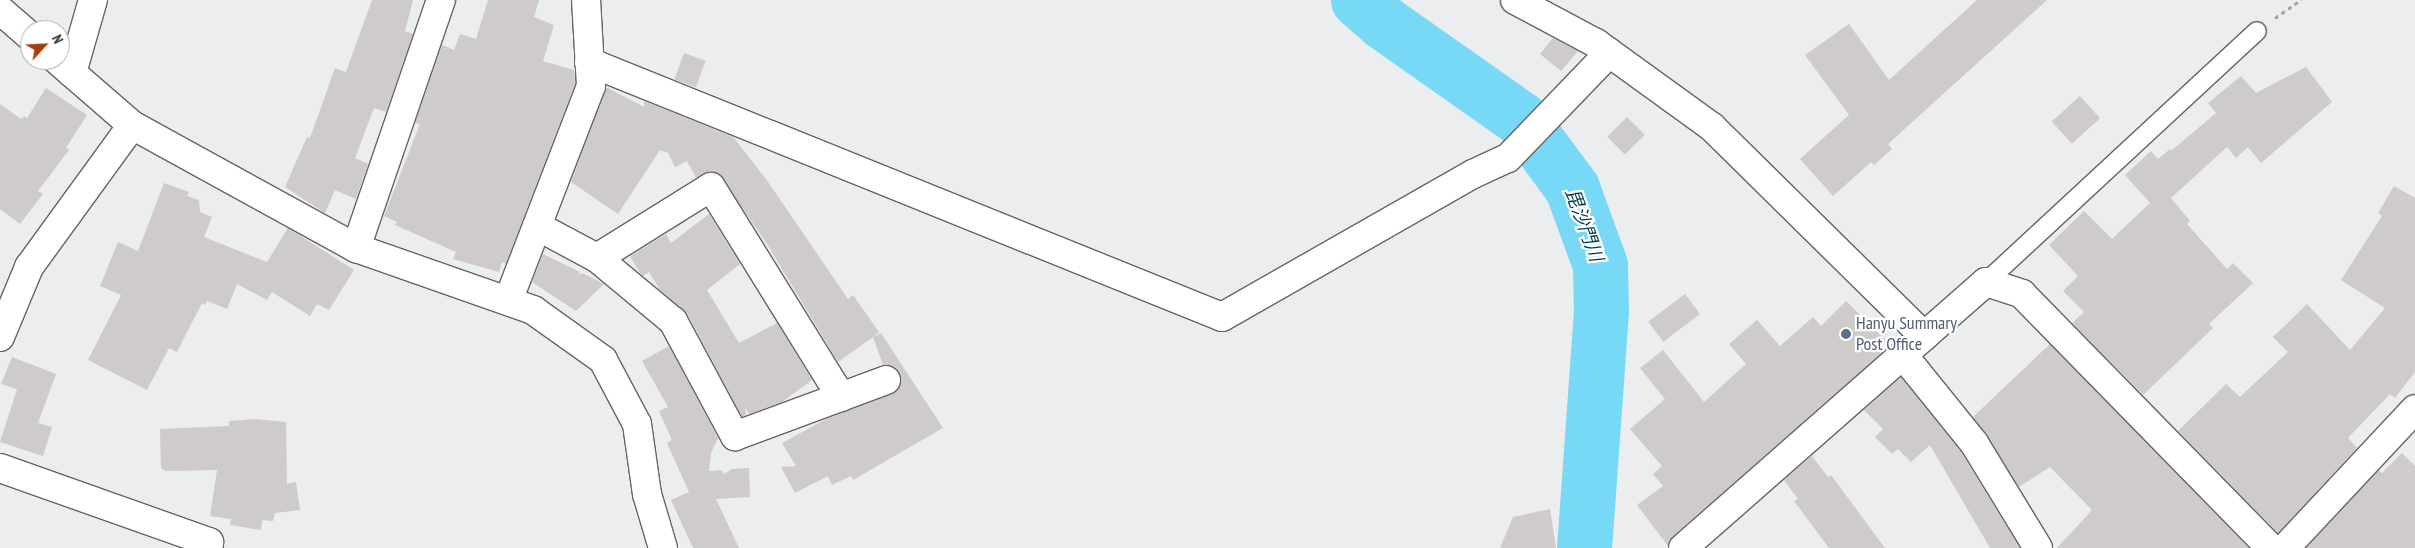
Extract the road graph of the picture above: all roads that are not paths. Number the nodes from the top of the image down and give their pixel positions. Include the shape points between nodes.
1 (93, 0) edge
2 (441, 0) edge
3 (586, 0) edge
4 (1515, 0) edge
5 (0, 10) edge
6 (20, 27) edge
7 (2257, 31) road end
8 (1609, 53) junction
9 (70, 54) edge
10 (590, 62) junction
11 (70, 70) edge
12 (132, 124) junction
13 (537, 226) junction
14 (356, 248) junction
15 (597, 258) junction
16 (1986, 282) junction
17 (508, 301) junction
18 (1924, 336) junction
19 (0, 337) edge
20 (1903, 355) junction
21 (886, 380) dead end
22 (841, 397) junction
23 (2415, 409) edge
24 (0, 468) edge
25 (208, 548) edge
26 (663, 548) edge
27 (1683, 548) edge
28 (2038, 548) edge
29 (2271, 548) edge
30 (2285, 548) edge

1 - 9 street
2 - 14 street
3 - 10 street
4 - 8 street
5 - 6 street
7 - 16 lane
8 - 10 street via 1508,158 1473,174 1222,317
8 - 18 street via 1712,127
10 - 13 street via 591,86
11 - 12 street
12 - 14 street
12 - 19 street via 29,266
13 - 15 street
13 - 17 street
14 - 17 street
15 - 22 street via 673,321 736,436
15 - 22 street via 711,187
16 - 18 street
16 - 29 street via 2022,294
17 - 26 street via 533,310 603,360 637,424 646,494
18 - 20 street
20 - 27 street
20 - 28 street via 1974,444
21 - 22 street
23 - 30 street
24 - 25 street via 209,542

